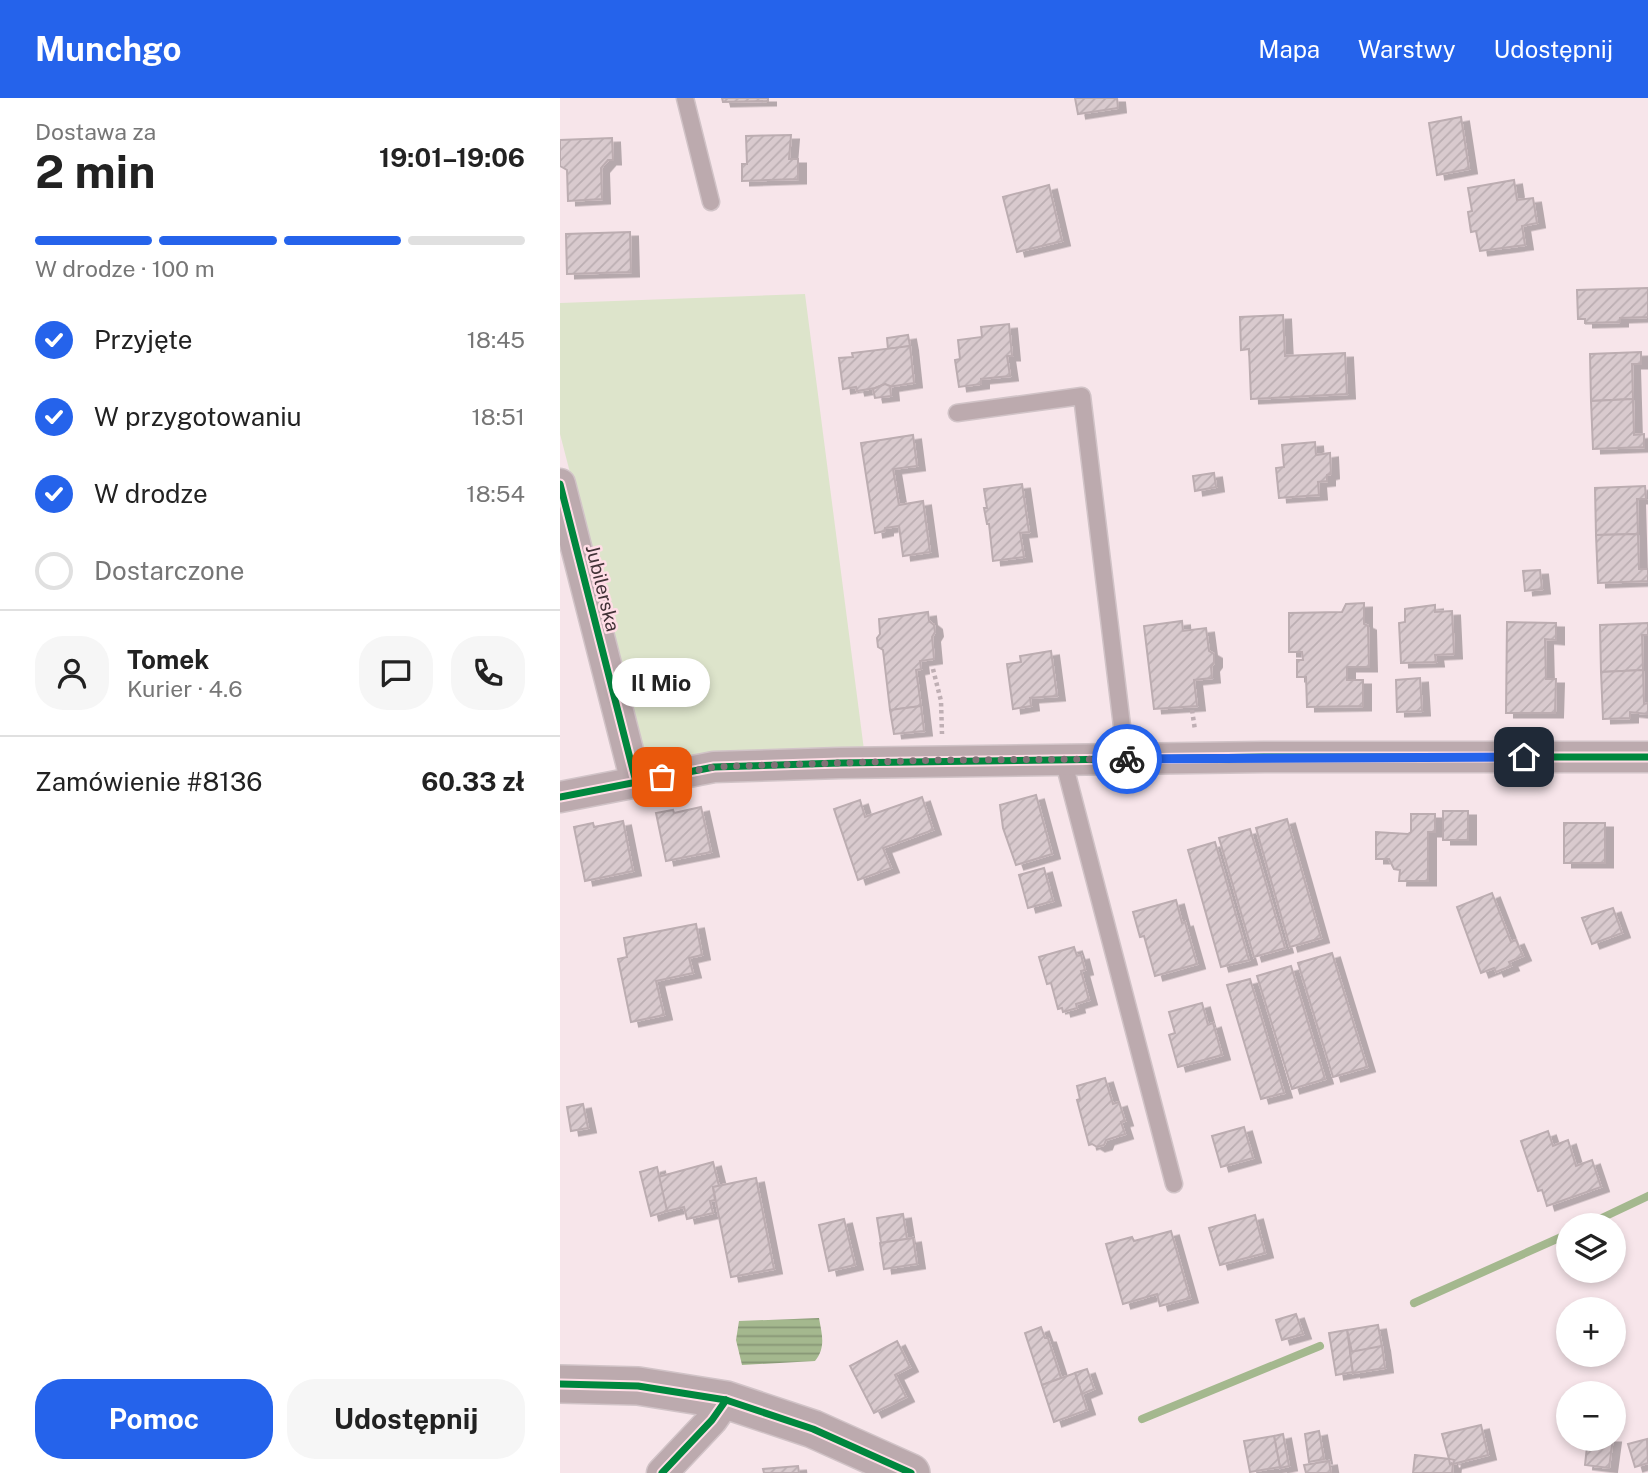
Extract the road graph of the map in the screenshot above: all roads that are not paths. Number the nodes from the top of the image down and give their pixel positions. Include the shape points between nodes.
1 (685, 98) edge
2 (711, 202) dead end
3 (957, 413) dead end
4 (560, 484) edge
5 (1648, 757) edge
6 (1063, 759) junction
7 (1126, 759) junction
8 (636, 782) junction
9 (560, 797) edge
10 (1174, 1184) dead end
11 (560, 1384) edge
12 (726, 1400) junction
13 (904, 1472) edge
14 (662, 1473) edge

1 - 2 lane
3 - 7 lane via 1082,396
4 - 8 street, Jubilerska
5 - 7 street
6 - 7 street
6 - 8 street via 714,767
6 - 10 lane
8 - 9 street
11 - 12 street via 638,1386
12 - 13 street via 813,1429
12 - 14 street

